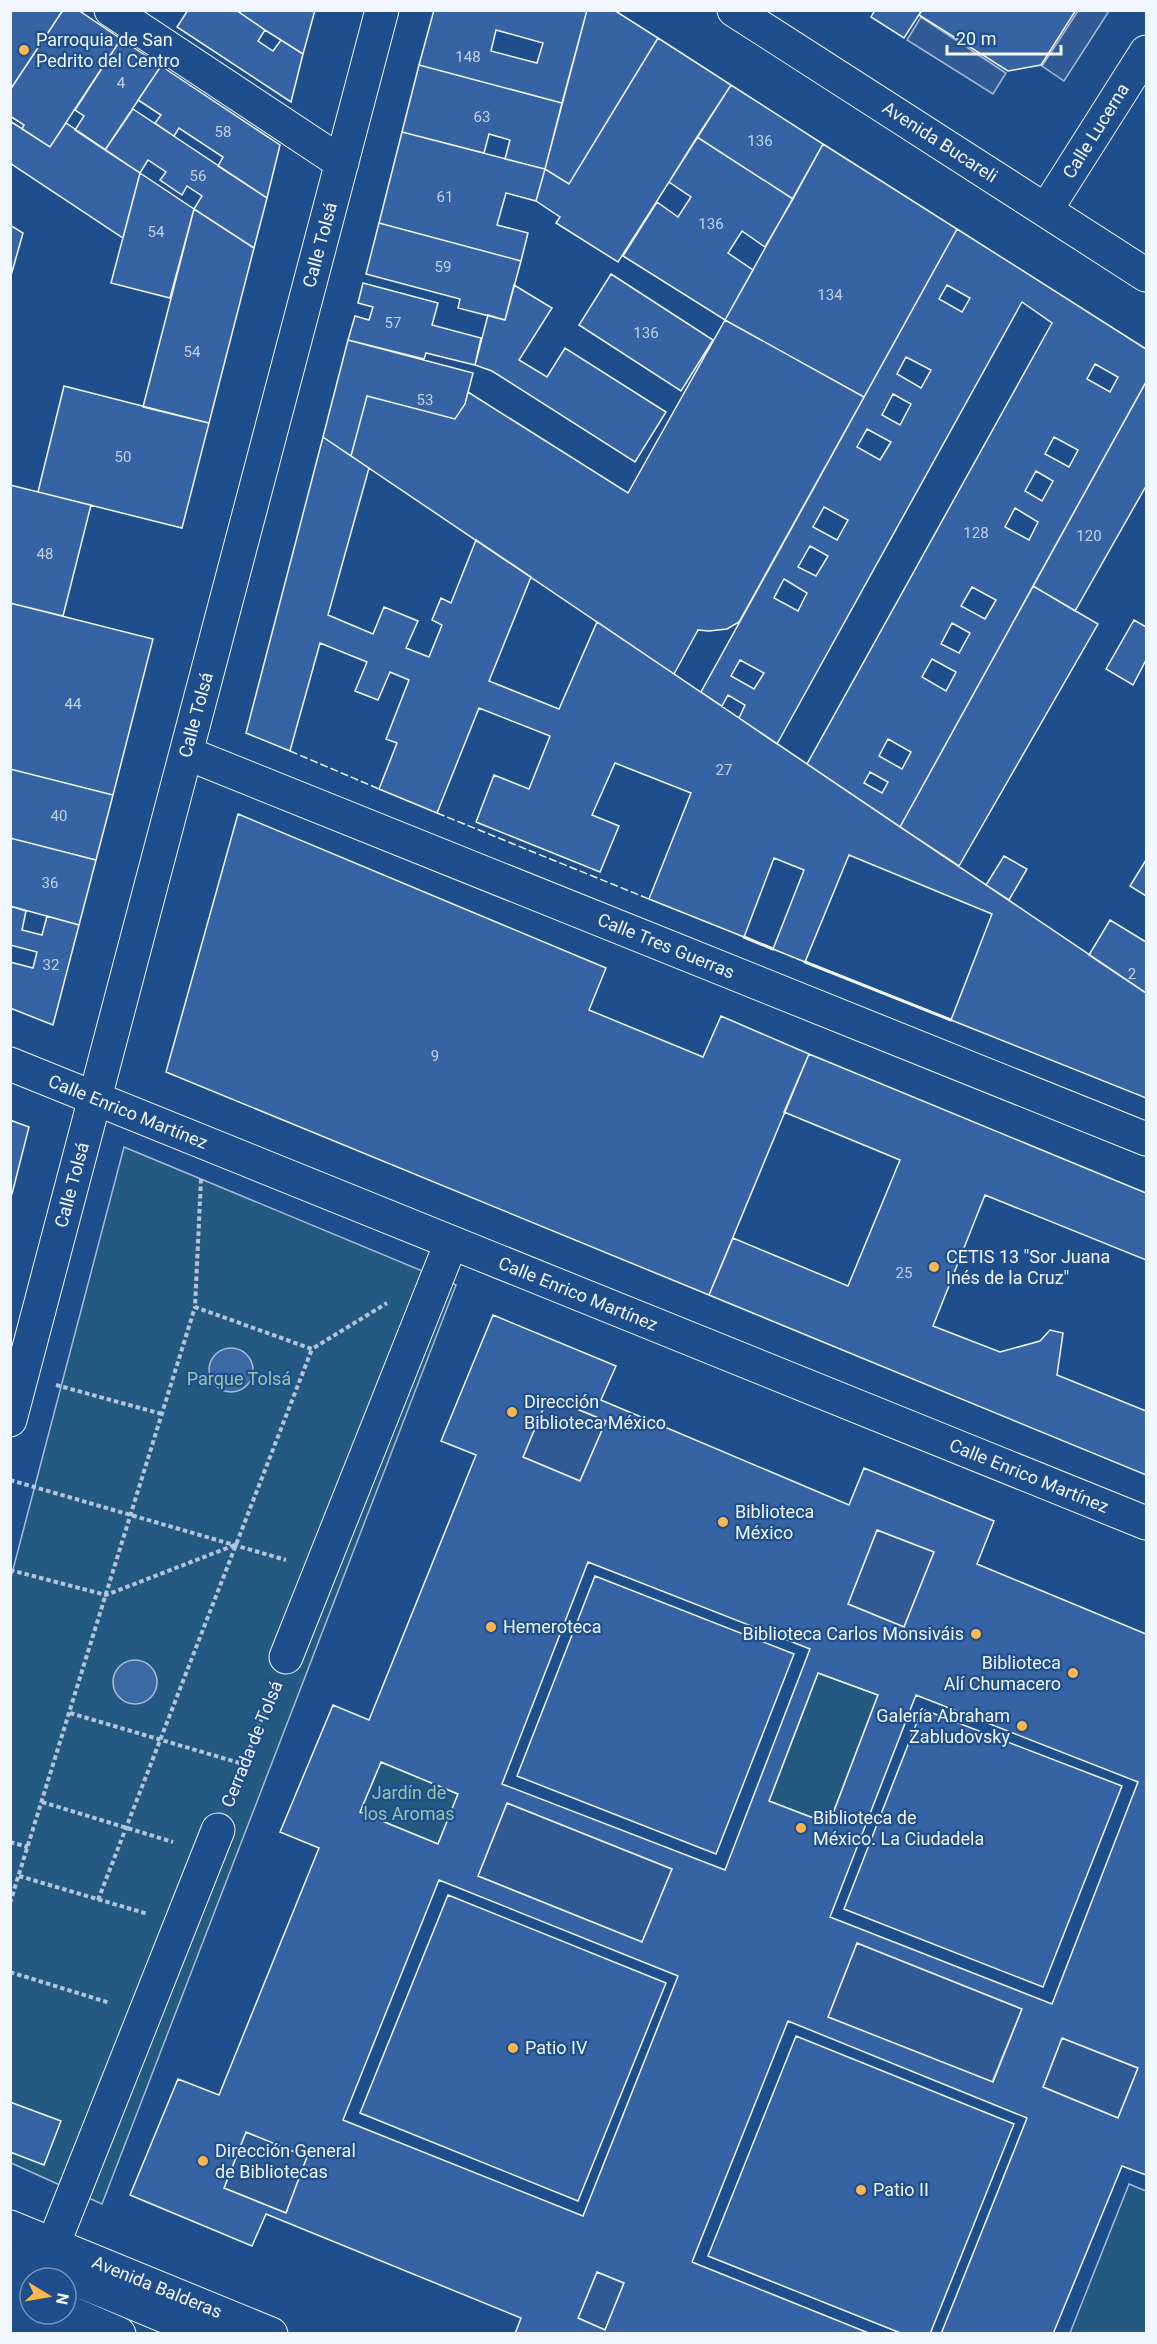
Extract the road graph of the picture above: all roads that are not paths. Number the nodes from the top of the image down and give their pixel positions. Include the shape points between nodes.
1 (111, 10) edge
2 (382, 10) edge
3 (734, 10) edge
4 (1146, 52) edge
5 (342, 163) junction
6 (1046, 210) junction
7 (1146, 274) edge
8 (186, 753) junction
9 (10, 1064) edge
10 (95, 1099) junction
11 (1146, 1139) edge
12 (451, 1243) junction
13 (10, 1420) edge
14 (1146, 1523) edge
15 (286, 1657) road end
16 (213, 1842) road end
17 (10, 2227) edge
18 (53, 2245) junction
19 (10, 2252) edge
20 (10, 2314) edge
21 (78, 2316) edge
22 (57, 2334) edge
23 (119, 2334) edge
24 (208, 2334) edge
25 (271, 2334) edge

1 - 5 street
2 - 5 street, Calle Tolsá
3 - 6 street, Avenida Bucareli
4 - 6 street, Calle Lucerna
5 - 8 street, Calle Tolsá
6 - 7 street, Avenida Bucareli
8 - 10 street, Calle Tolsá
8 - 11 street, Calle Tres Guerras
9 - 10 street, Calle Enrico Martínez
10 - 12 street, Calle Enrico Martínez
10 - 13 street, Calle Tolsá
12 - 14 street, Calle Enrico Martínez
12 - 15 street, Cerrada de Tolsá
16 - 18 street
17 - 18 street, Avenida Balderas
18 - 25 street, Avenida Balderas
19 - 24 street
20 - 22 street
21 - 23 street

